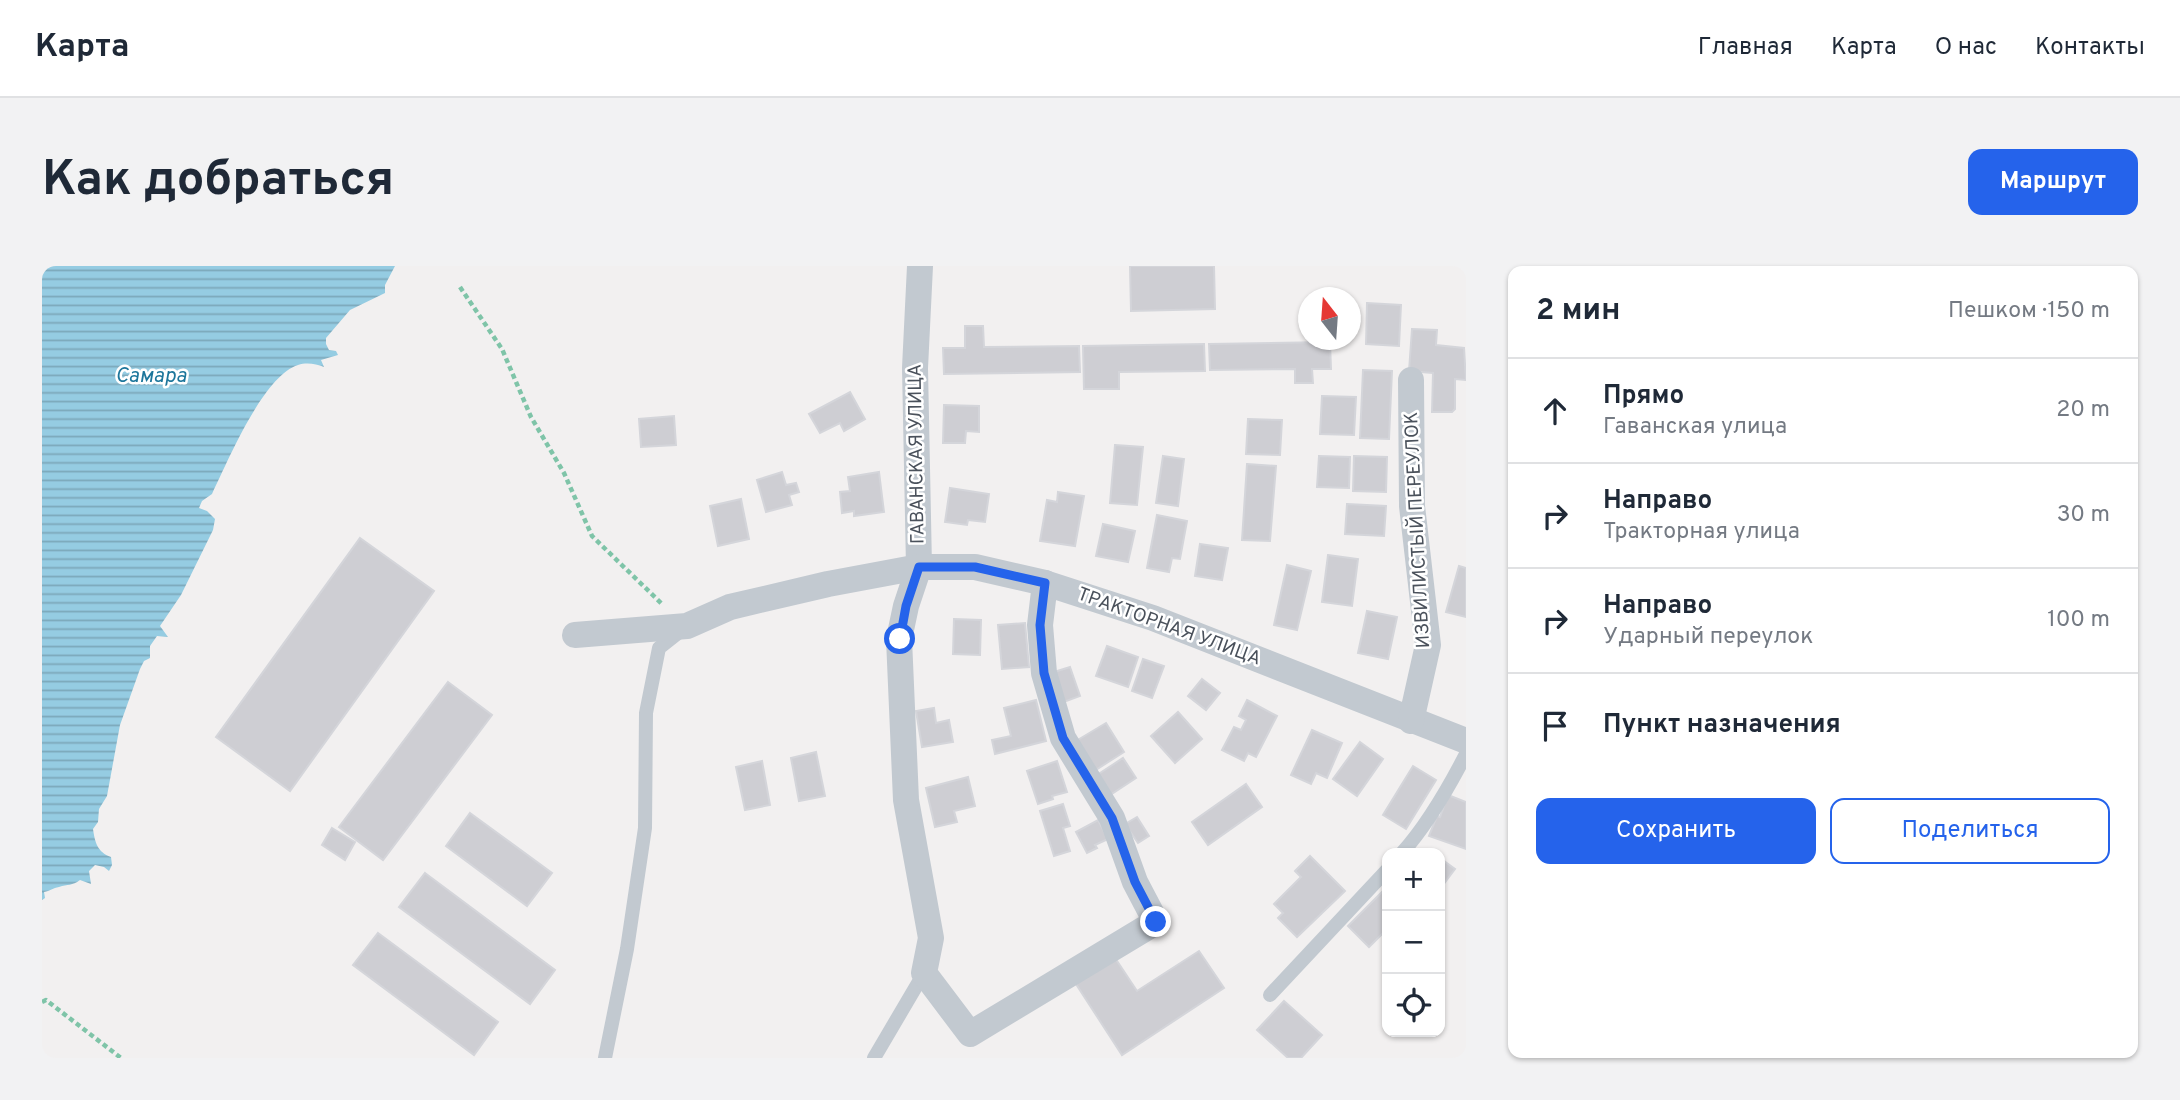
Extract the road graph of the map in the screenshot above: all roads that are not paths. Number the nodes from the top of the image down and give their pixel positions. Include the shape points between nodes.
1 (920, 266) edge
2 (1411, 380) dead end
3 (919, 567) junction
4 (1045, 583) junction
5 (687, 626) junction
6 (575, 635) dead end
7 (1410, 721) junction
8 (1466, 741) edge
9 (1466, 754) edge
10 (1407, 848) edge
11 (1382, 875) edge
12 (924, 973) junction
13 (1270, 995) dead end
14 (605, 1058) edge
15 (874, 1058) edge

1 - 3 street, ГАВАНСКАЯ УЛИЦА via 915,368
2 - 7 street, ИЗВИЛИСТЫЙ ПЕРЕУЛОК via 1412,506 1428,645
3 - 4 street, ТРАКТОРНАЯ УЛИЦА via 975,567
3 - 5 street, ТРАКТОРНАЯ УЛИЦА via 730,607
3 - 12 street, ГАВАНСКАЯ УЛИЦА via 906,606 900,663 906,800 931,937
4 - 7 street, ТРАКТОРНАЯ УЛИЦА via 1153,618
4 - 12 street via 1040,625 1044,673 1063,738 1112,818 1135,882 1156,922 970,1034
5 - 6 street, ТРАКТОРНАЯ УЛИЦА
5 - 14 lane via 659,648 646,713 645,828 628,949
7 - 8 street, ТРАКТОРНАЯ УЛИЦА
9 - 10 lane
11 - 13 lane
12 - 15 lane

